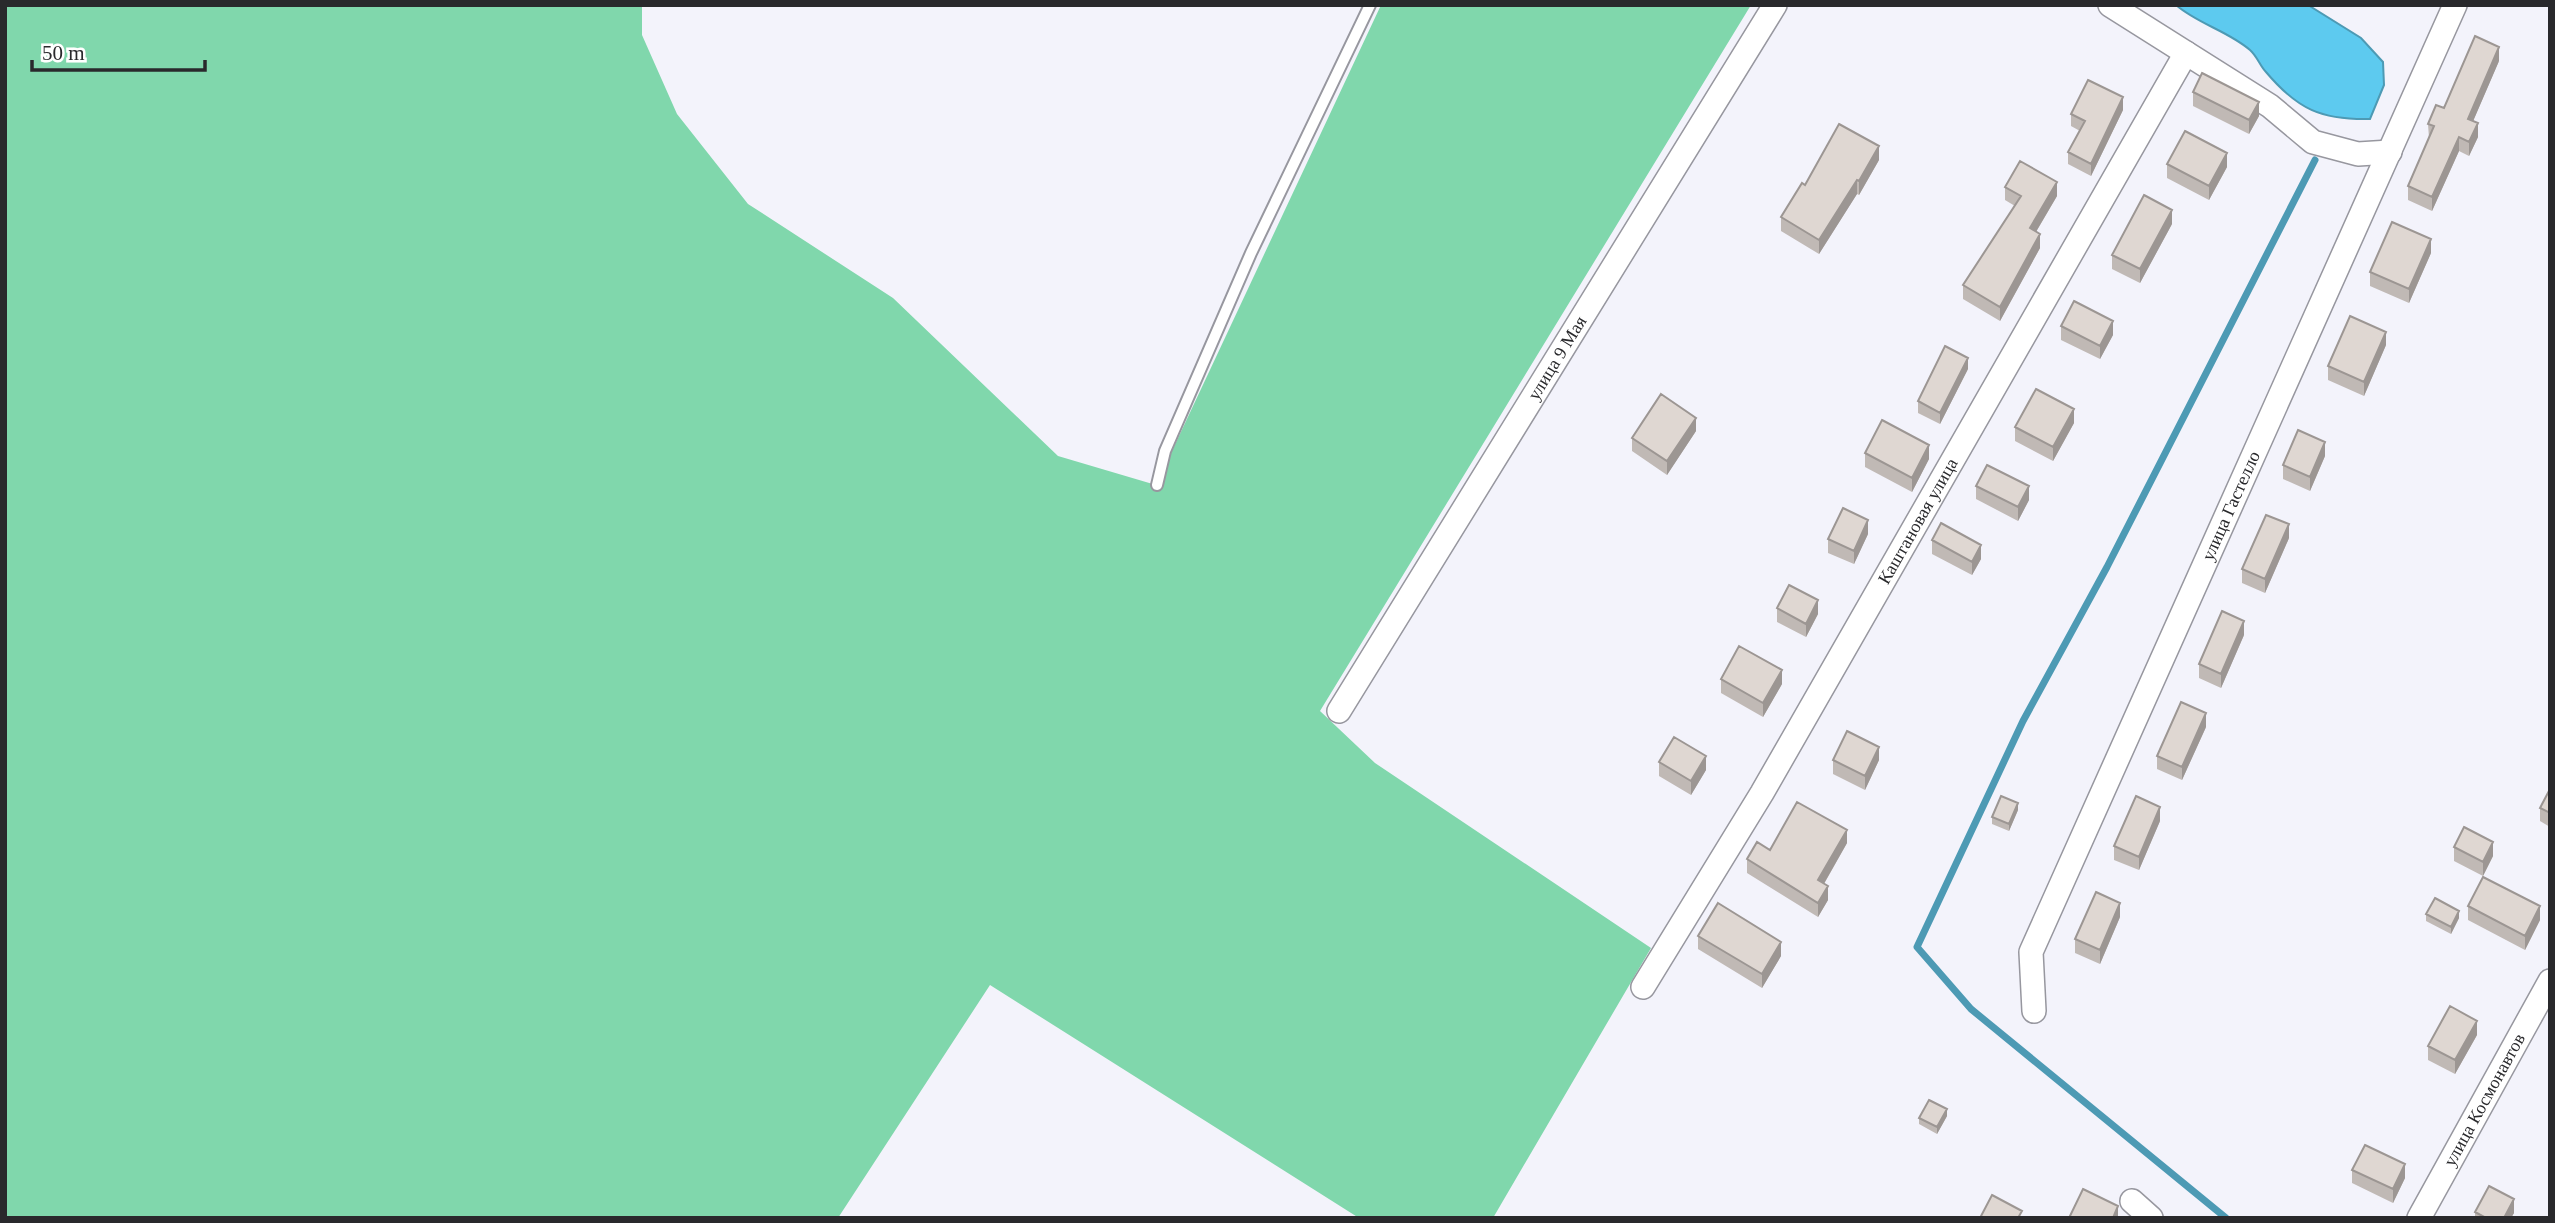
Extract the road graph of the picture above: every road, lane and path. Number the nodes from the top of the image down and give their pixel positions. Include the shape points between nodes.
1 (1370, 5) edge
2 (1775, 5) edge
3 (2110, 5) edge
4 (2455, 5) edge
5 (2186, 53) junction
6 (2390, 152) junction
7 (1157, 485) dead end
8 (1339, 711) dead end
9 (2550, 981) edge
10 (1643, 988) dead end
11 (2034, 1012) dead end
12 (2132, 1201) dead end
13 (2151, 1218) edge
14 (2418, 1218) edge

1 - 7 lane via 1251,253 1165,451
2 - 8 street, улица 9 Мая
3 - 5 street
4 - 6 street, улица Гастелло
5 - 6 street via 2270,106 2313,142 2358,154
5 - 10 street, Каштановая улица via 1762,793
6 - 11 street, улица Гастелло via 2031,952
9 - 14 street, улица Космонавтов
12 - 13 street

